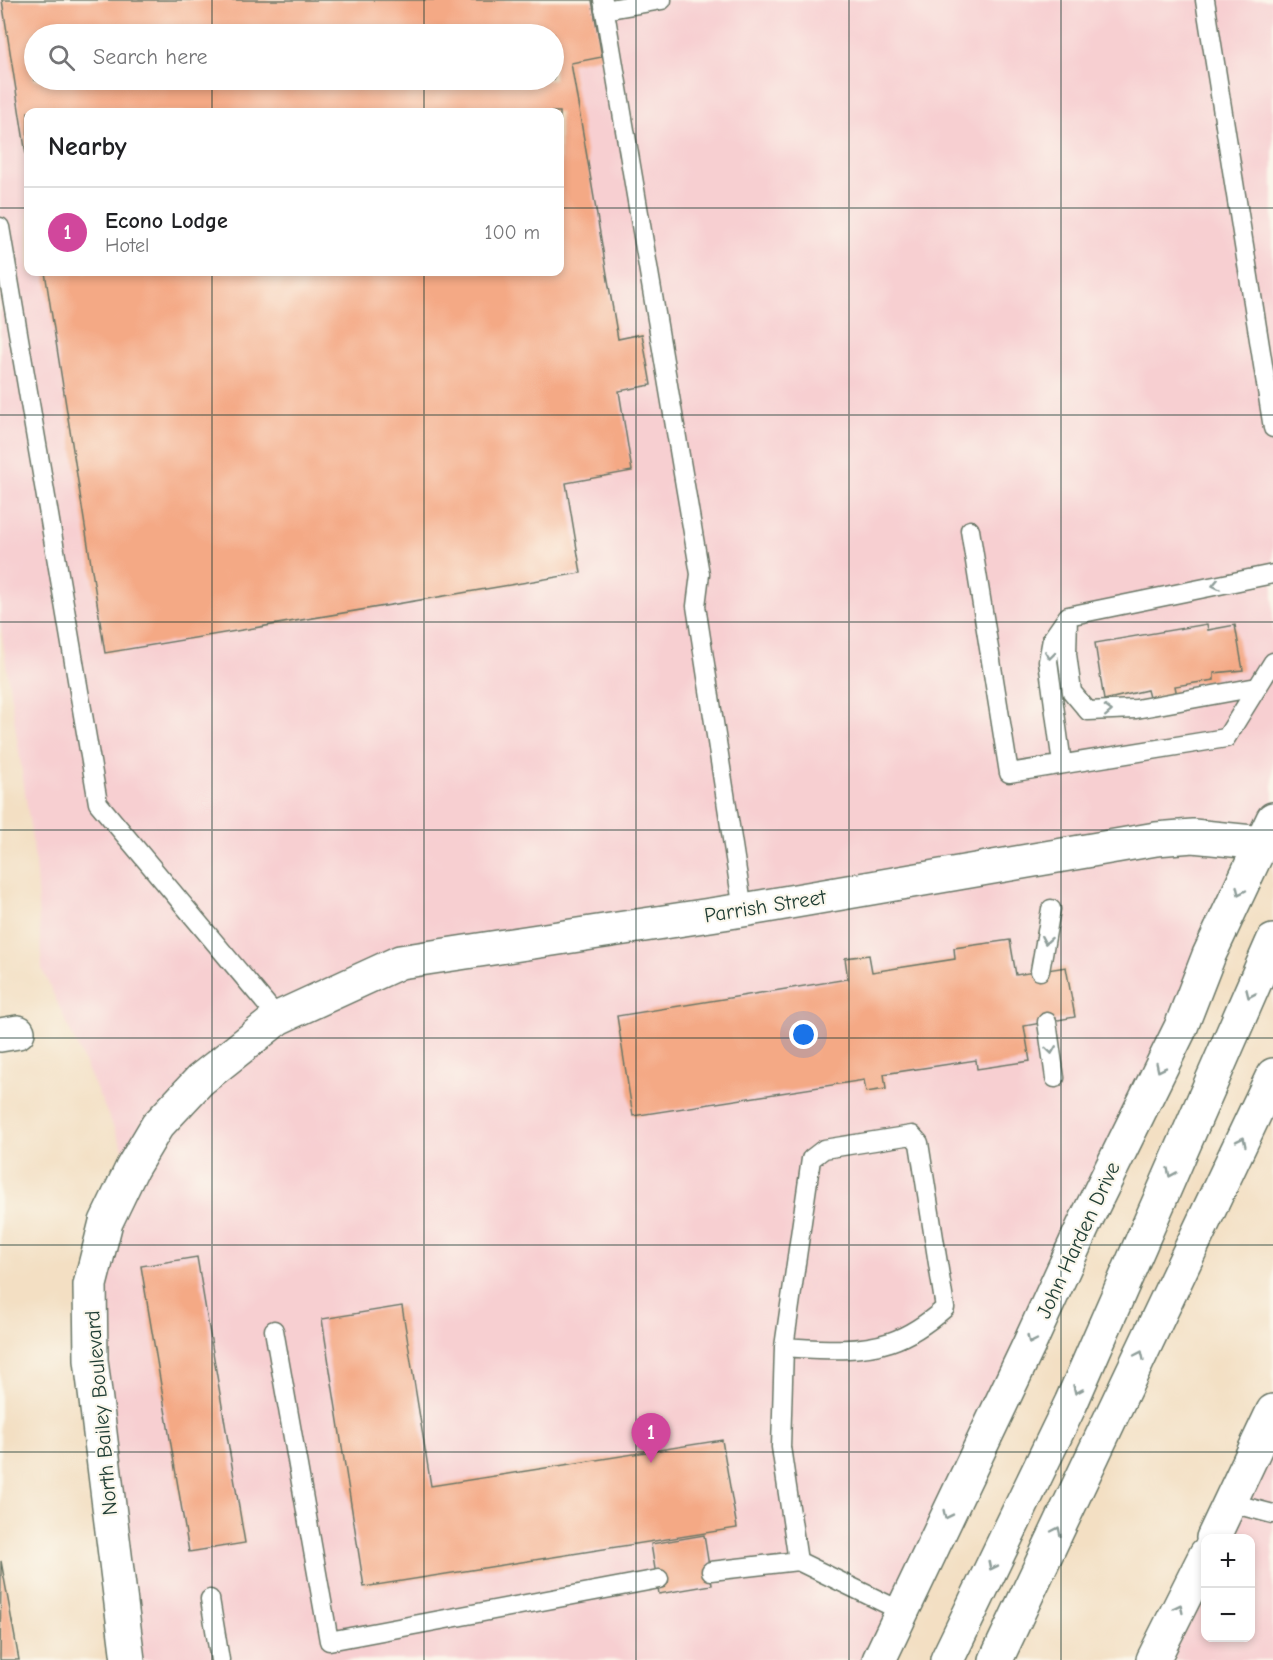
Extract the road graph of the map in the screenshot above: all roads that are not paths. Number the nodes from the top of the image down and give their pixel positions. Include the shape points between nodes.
1 (662, 0) edge
2 (1205, 0) edge
3 (604, 5) edge
4 (0, 227) edge
5 (1273, 428) edge
6 (970, 530) dead end
7 (1273, 574) edge
8 (1068, 616) junction
9 (1273, 662) edge
10 (1257, 687) junction
11 (1062, 764) junction
12 (1268, 831) edge
13 (1051, 909) dead end
14 (743, 910) junction
15 (1273, 941) edge
16 (1040, 971) dead end
17 (278, 1018) junction
18 (1047, 1022) dead end
19 (1273, 1075) edge
20 (1055, 1078) dead end
21 (274, 1330) dead end
22 (784, 1347) junction
23 (1273, 1411) edge
24 (1231, 1503) junction
25 (1273, 1514) edge
26 (1216, 1534) edge
27 (798, 1561) junction
28 (1201, 1564) edge
29 (711, 1571) dead end
30 (659, 1579) dead end
31 (210, 1599) dead end
32 (901, 1611) junction
33 (128, 1660) edge
34 (220, 1660) edge
35 (879, 1660) edge
36 (947, 1660) edge
37 (996, 1660) edge
38 (1153, 1660) edge

1 - 3 lane
2 - 5 lane
3 - 14 lane via 700,574 696,606
4 - 17 lane via 98,803
6 - 11 lane via 1009,773
7 -> 8 lane
8 -> 10 lane via 1072,692 1088,711 1136,710
8 -> 11 lane via 1052,639 1048,661
9 - 10 lane
10 - 11 lane via 1226,738
12 - 14 main road, Parrish Street via 1156,839
12 -> 32 main road, John Harden Drive via 1209,955 1181,1027
13 -> 16 lane
14 - 17 main road, Parrish Street via 400,962
15 -> 36 main road via 1071,1403
17 - 33 main road, North Bailey Boulevard via 200,1080 157,1126 106,1222 90,1285 91,1360
18 -> 20 lane
37 -> 19 main road
21 - 30 lane via 329,1641
22 - 22 lane via 810,1158 824,1149 912,1134 919,1143 945,1308 925,1325 890,1342 844,1350
22 - 27 lane via 781,1447
23 - 24 main road
24 - 25 lane
24 - 26 main road
27 - 29 lane
27 - 32 lane
38 -> 28 main road
31 - 34 lane
32 - 35 main road, John Harden Drive

